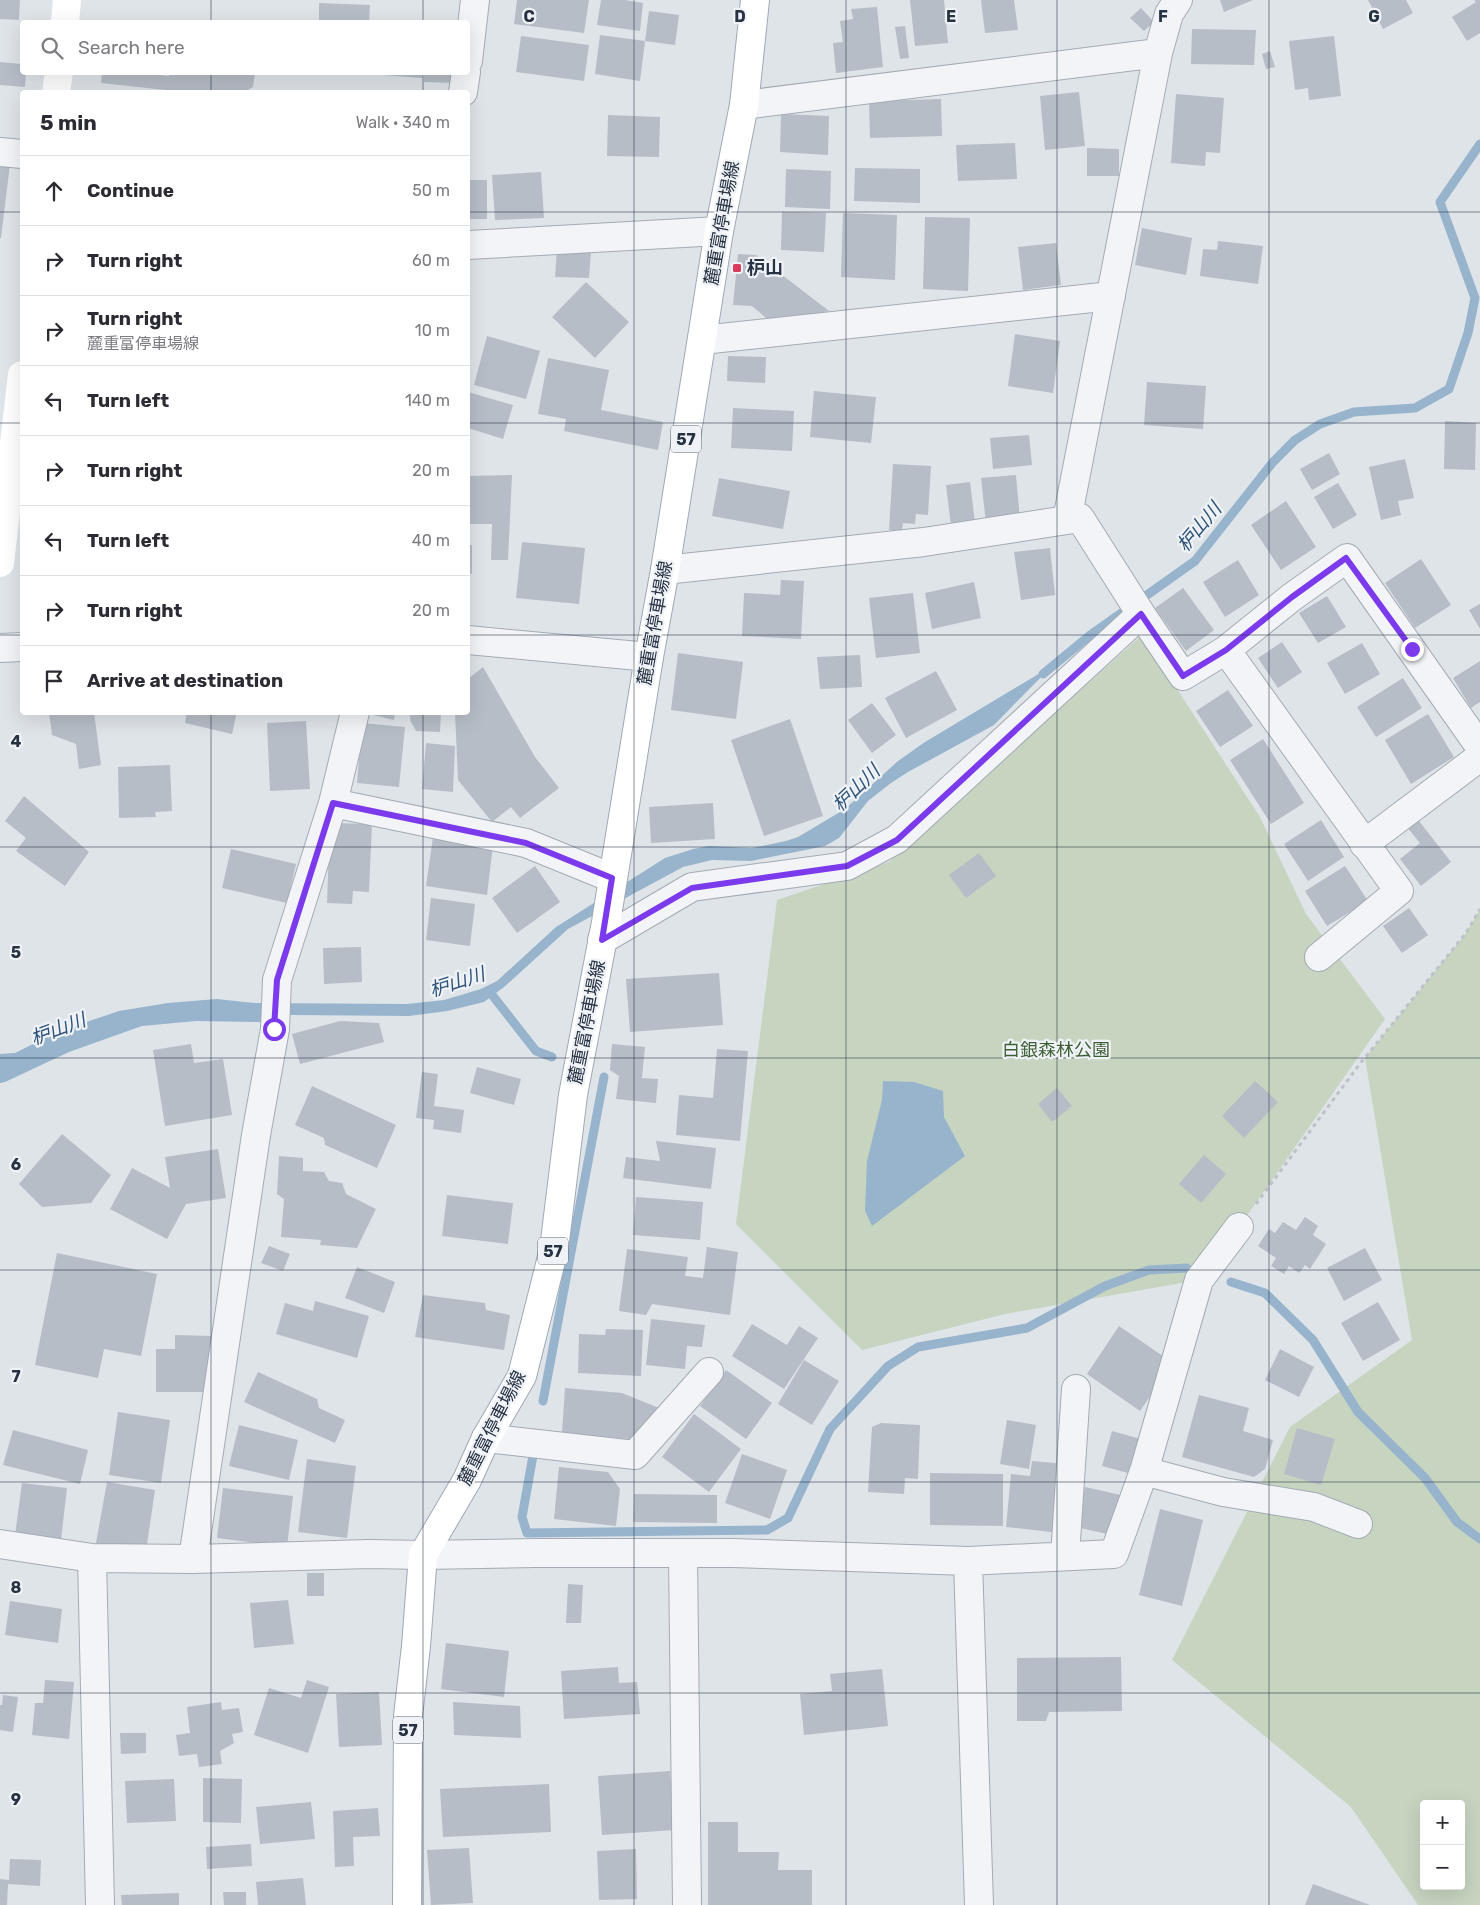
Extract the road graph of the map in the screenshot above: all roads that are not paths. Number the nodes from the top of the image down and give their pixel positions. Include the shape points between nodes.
1 (67, 0) edge
2 (476, 0) edge
3 (755, 0) edge
4 (1178, 0) edge
5 (65, 20) edge
6 (470, 45) edge
7 (1158, 52) junction
8 (59, 75) edge
9 (466, 75) edge
10 (56, 90) edge
11 (463, 90) edge
12 (744, 105) junction
13 (0, 152) edge
14 (20, 154) edge
15 (719, 231) junction
16 (470, 244) edge
17 (1111, 296) junction
18 (702, 340) junction
19 (20, 392) edge
20 (1067, 520) junction
21 (0, 563) edge
22 (665, 570) junction
23 (1141, 613) junction
24 (470, 640) edge
25 (20, 647) edge
26 (0, 648) edge
27 (1226, 650) junction
28 (649, 657) junction
29 (354, 715) edge
30 (1480, 747) edge
31 (1480, 757) edge
32 (333, 803) junction
33 (1364, 844) junction
34 (612, 878) junction
35 (604, 931) junction
36 (1319, 957) dead end
37 (1239, 1226) road end
38 (709, 1372) dead end
39 (1076, 1389) dead end
40 (486, 1438) junction
41 (1144, 1471) junction
42 (1358, 1524) dead end
43 (0, 1544) edge
44 (683, 1553) junction
45 (424, 1555) junction
46 (1065, 1556) junction
47 (92, 1558) junction
48 (193, 1559) junction
49 (968, 1561) junction
50 (100, 1905) edge
51 (407, 1905) edge
52 (687, 1905) edge
53 (979, 1905) edge

1 - 5 main road
2 - 6 street
3 - 12 main road, 麓重富停車場線 / 57
4 - 7 street via 1169,14
7 - 12 street
7 - 17 street
8 - 10 main road
9 - 11 street
12 - 15 main road, 麓重富停車場線 / 57
13 - 14 street
15 - 16 street
15 - 18 main road, 麓重富停車場線 / 57
17 - 18 street
17 - 20 street
18 - 22 main road, 麓重富停車場線 / 57
19 - 21 main road
20 - 22 street via 924,542
20 - 23 street via 1080,518
22 - 28 main road, 麓重富停車場線 / 57
23 - 27 street via 1183,676
23 - 35 street via 897,840 847,866 692,888
24 - 28 street
25 - 26 street
27 - 30 street via 1346,558
27 - 33 street
28 - 34 main road, 麓重富停車場線 / 57
29 - 32 street
31 - 33 street
32 - 34 street via 526,843
32 - 48 street via 277,980 274,1029
33 - 36 street via 1399,891
34 - 35 main road, 麓重富停車場線 / 57
35 - 40 main road, 麓重富停車場線 / 57 via 573,1095 554,1249 522,1376
37 - 41 street via 1199,1280
38 - 40 street via 635,1455
39 - 46 street
40 - 45 main road, 麓重富停車場線 / 57
41 - 42 street via 1223,1492 1314,1507
41 - 46 street via 1114,1554
43 - 47 street
44 - 45 street
44 - 49 street
44 - 52 street
45 - 48 street
45 - 51 main road, 麓重富停車場線 / 57 via 408,1716
46 - 49 street
47 - 48 street
47 - 50 street
49 - 53 street

